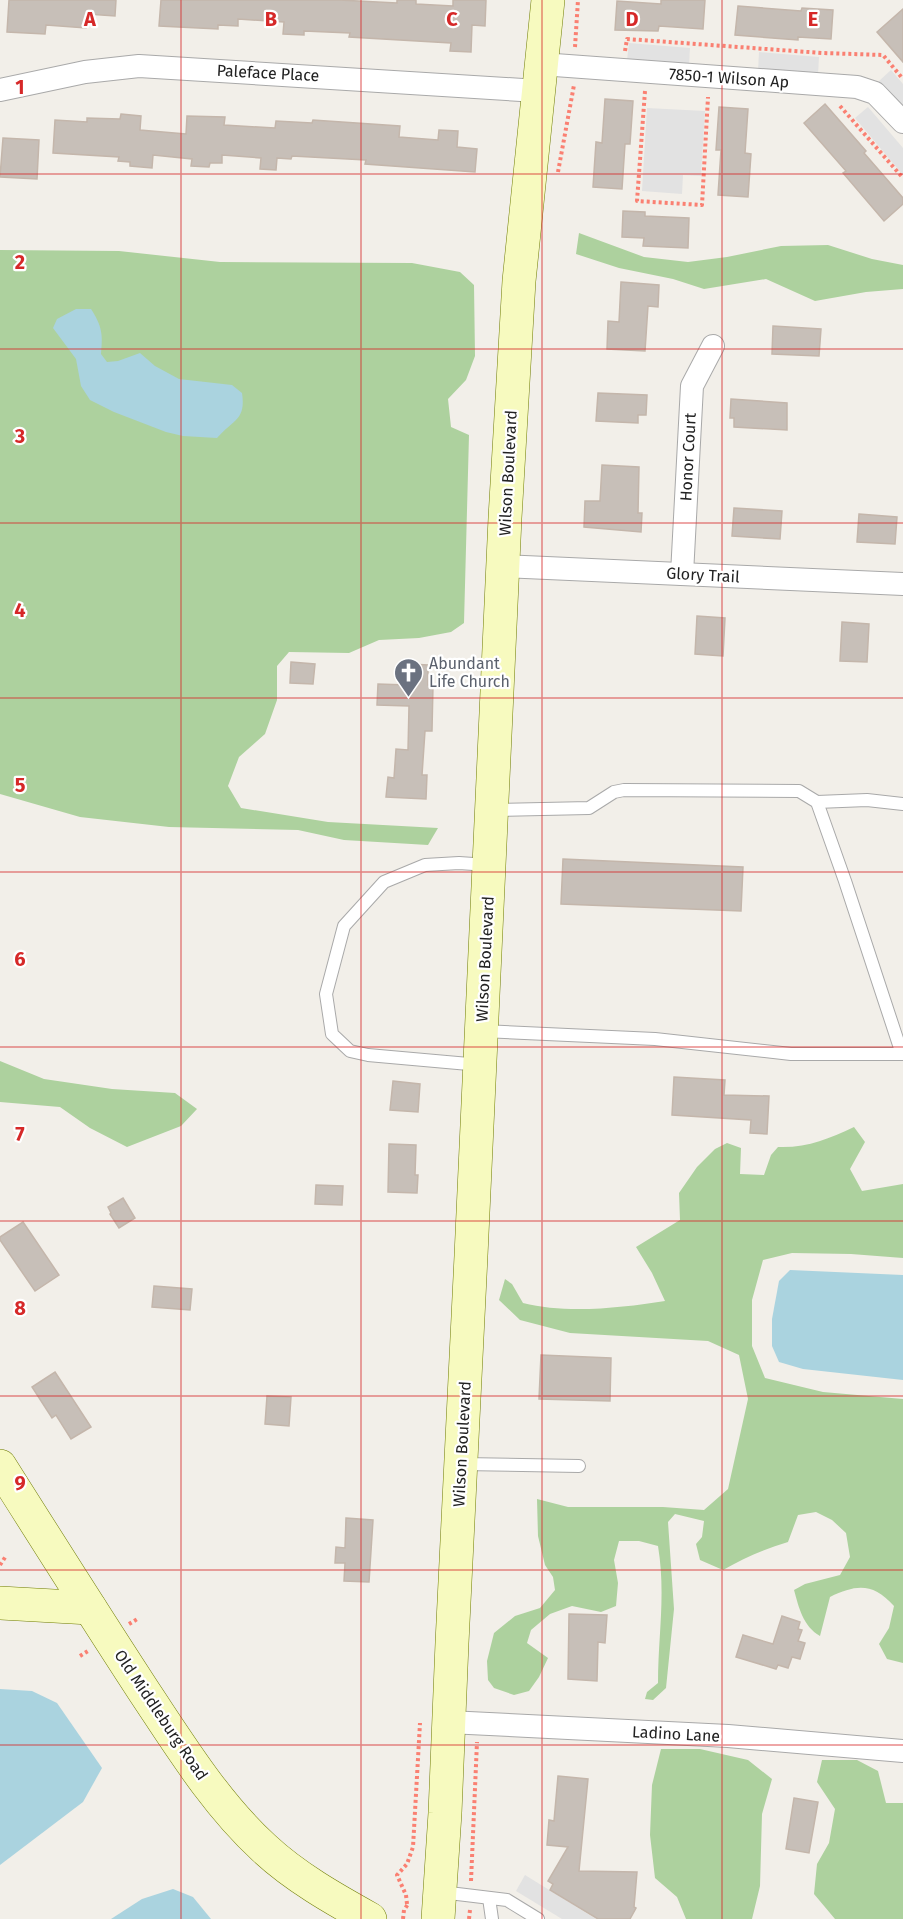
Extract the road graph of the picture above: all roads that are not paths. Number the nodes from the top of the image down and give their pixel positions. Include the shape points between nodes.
1 (548, 0) edge
2 (539, 77) junction
3 (0, 90) edge
4 (903, 122) edge
5 (713, 346) dead end
6 (502, 566) junction
7 (682, 574) junction
8 (903, 584) edge
9 (817, 802) junction
10 (903, 804) edge
11 (491, 810) junction
12 (489, 865) junction
13 (482, 1031) junction
14 (902, 1054) edge
15 (480, 1065) junction
16 (460, 1464) junction
17 (0, 1466) edge
18 (579, 1466) dead end
19 (0, 1604) edge
20 (90, 1608) junction
21 (448, 1722) junction
22 (903, 1751) edge
23 (489, 1898) junction
24 (439, 1905) edge
25 (370, 1919) edge
26 (492, 1919) edge
27 (538, 1919) edge

1 - 2 main road, Wilson Boulevard
2 - 3 street, Paleface Place via 139,66 85,72
2 - 4 street, 7850-1 Wilson Ap via 623,70 857,87 875,93
2 - 6 main road, Wilson Boulevard via 519,281
5 - 7 street, Honor Court via 692,386
6 - 7 street, Glory Trail
6 - 11 main road, Wilson Boulevard
7 - 8 street, Glory Trail
9 - 10 lane via 867,800
9 - 11 lane via 799,791 624,790 589,808
9 - 14 lane
11 - 12 main road, Wilson Boulevard
12 - 13 main road, Wilson Boulevard
12 - 15 lane via 425,865 384,882 344,926 327,994 332,1034 350,1051
13 - 14 lane via 656,1039 791,1054
13 - 15 main road, Wilson Boulevard
15 - 16 main road, Wilson Boulevard
16 - 18 lane
16 - 21 main road, Wilson Boulevard
17 - 20 main road, Old Middleburg Road
19 - 20 main road
20 - 25 main road, Old Middleburg Road via 171,1732 230,1811 264,1848 288,1867
21 - 22 street, Ladino Lane via 728,1736
21 - 24 main road, Wilson Boulevard
23 - 24 lane
23 - 26 lane
23 - 27 lane via 507,1900

